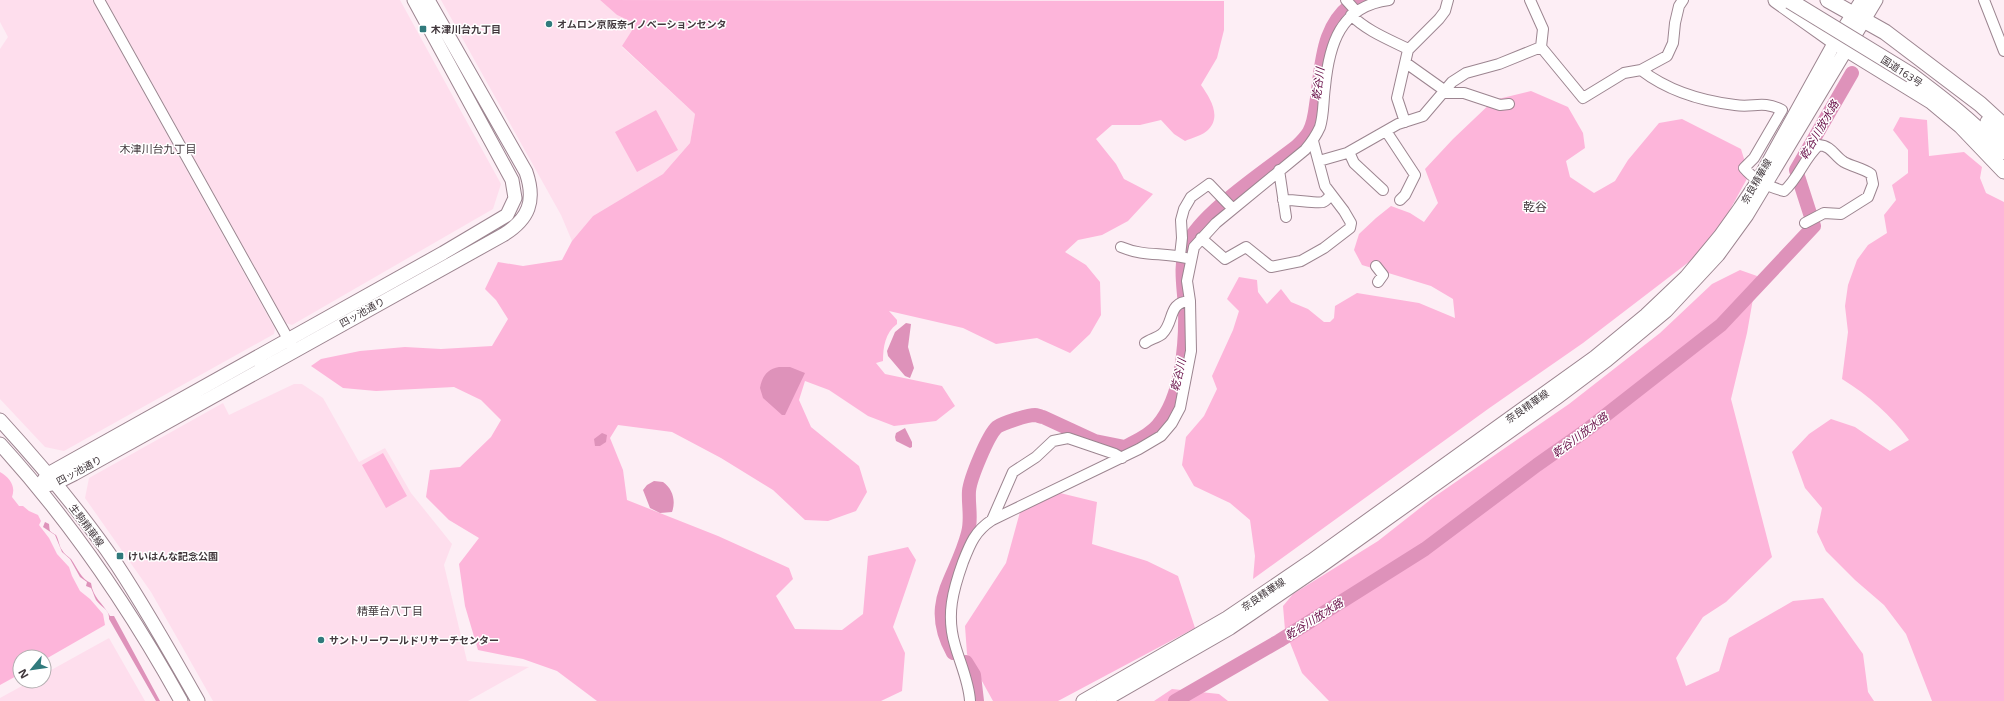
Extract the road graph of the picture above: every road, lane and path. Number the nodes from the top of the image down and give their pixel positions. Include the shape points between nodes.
1 (99, 0) edge
2 (414, 0) edge
3 (428, 0) edge
4 (1389, 0) edge
5 (1448, 0) edge
6 (1530, 0) edge
7 (1683, 0) edge
8 (1785, 0) edge
9 (1805, 0) edge
10 (1828, 0) edge
11 (1862, 0) edge
12 (1876, 0) edge
13 (1984, 0) edge
14 (1351, 7) edge
15 (1858, 16) junction
16 (1841, 45) junction
17 (1542, 47) junction
18 (1408, 49) junction
19 (2004, 51) edge
20 (1406, 63) junction
21 (1641, 70) junction
22 (1913, 71) junction
23 (1443, 91) junction
24 (1509, 104) dead end
25 (1405, 122) junction
26 (2004, 126) edge
27 (1386, 131) junction
28 (2004, 140) edge
29 (1313, 141) junction
30 (1349, 152) junction
31 (2004, 156) edge
32 (1319, 161) junction
33 (1279, 170) junction
34 (2004, 171) edge
35 (1762, 182) junction
36 (1383, 190) dead end
37 (1330, 196) junction
38 (1283, 200) junction
39 (1400, 200) dead end
40 (1230, 205) junction
41 (1286, 217) dead end
42 (1805, 223) dead end
43 (1201, 238) junction
44 (1121, 247) dead end
45 (1186, 257) junction
46 (1376, 266) dead end
47 (1378, 282) dead end
48 (1186, 301) junction
49 (1145, 343) dead end
50 (291, 345) junction
51 (0, 420) edge
52 (0, 444) edge
53 (1122, 458) junction
54 (52, 478) junction
55 (39, 487) junction
56 (992, 520) junction
57 (181, 701) edge
58 (198, 701) edge
59 (970, 701) edge
60 (1083, 701) edge
61 (1103, 701) edge

1 - 50 street
2 - 50 main road, 四ッ池通り via 512,180 515,198 512,207 507,215 483,230
3 - 50 main road, 四ッ池通り via 526,172 530,191 528,208 514,228
4 - 14 street
5 - 18 street via 1446,11 1439,20
6 - 17 street via 1542,29
7 - 21 street via 1675,23 1673,43 1667,56
8 - 16 highway
8 - 22 highway, 国道163号, bridge
9 - 22 highway, 国道163号
10 - 15 highway
11 - 15 main road, 奈良精華線
12 - 15 main road, 奈良精華線
13 - 19 street
14 - 18 street via 1359,23
14 - 29 street via 1328,59 1323,111 1320,127
15 - 16 main road, 奈良精華線
15 - 26 highway via 1885,32 1942,74
16 - 34 highway via 1931,101 1960,126
16 - 35 main road, 奈良精華線
17 - 21 street via 1583,98 1624,73
17 - 23 street via 1499,64 1466,73
18 - 20 street
20 - 23 street
20 - 25 street via 1397,98
21 - 35 street via 1654,80 1683,93 1734,105 1772,105 1782,110 1754,158 1744,168
22 - 28 highway, 国道163号 via 1960,96
22 - 31 highway, 国道163号 via 1982,132
23 - 24 street via 1464,93 1500,105
23 - 25 street via 1423,116
25 - 27 street
27 - 30 street
27 - 39 street via 1414,175
29 - 32 street
29 - 33 street
30 - 32 street
30 - 36 street via 1354,163
32 - 37 street
33 - 38 street
33 - 40 street
35 - 42 street via 1784,191 1790,186 1812,150 1819,145 1827,145 1845,163 1871,174 1873,184 1868,197 1841,214 1824,213
35 - 60 main road, 奈良精華線 via 1686,277 1646,315 1595,357 1311,561 1227,618
35 - 61 main road, 奈良精華線 via 1728,242 1694,282 1657,319 1607,360 1321,566 1230,628
37 - 38 street via 1319,203
37 - 43 street via 1344,211 1351,226 1324,248 1301,261 1269,267 1246,247 1225,259
38 - 41 street
40 - 43 street
40 - 45 street via 1209,184 1192,197 1183,212
43 - 45 street
44 - 45 street via 1145,255
45 - 48 street
46 - 47 street via 1383,275
48 - 49 street via 1175,307 1164,332
48 - 53 street via 1191,351 1180,408 1161,436
50 - 54 main road, 四ッ池通り
51 - 54 main road, 生駒精華線
52 - 55 main road, 生駒精華線
53 - 56 street
53 - 56 street via 1068,438 1053,441 1036,457 1013,472
54 - 55 main road, 四ッ池通り
54 - 58 main road, 生駒精華線 via 125,578
55 - 57 main road, 生駒精華線 via 84,545 121,599
56 - 59 street via 973,537 954,588 950,608 950,626

